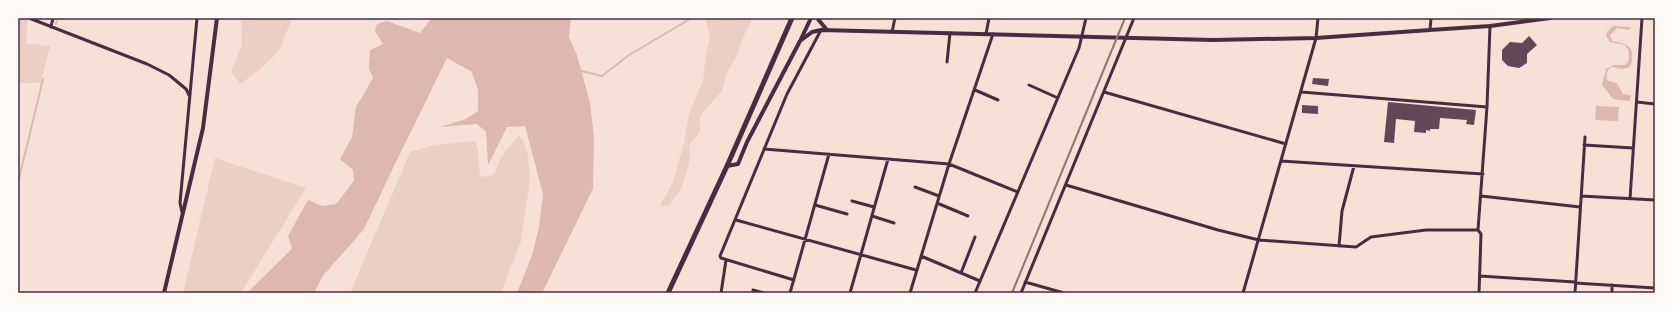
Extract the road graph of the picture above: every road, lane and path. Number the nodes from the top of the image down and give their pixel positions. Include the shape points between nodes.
1 (29, 18) edge
2 (53, 18) edge
3 (197, 18) edge
4 (217, 18) edge
5 (792, 18) edge
6 (812, 18) edge
7 (817, 18) edge
8 (895, 18) edge
9 (990, 18) edge
10 (1086, 18) edge
11 (1134, 18) edge
12 (1318, 18) edge
13 (1431, 18) edge
14 (1545, 18) edge
15 (1550, 18) edge
16 (1642, 18) edge
17 (1490, 26) junction
18 (51, 27) junction
19 (821, 30) junction
20 (827, 30) junction
21 (1430, 30) junction
22 (892, 32) junction
23 (950, 33) junction
24 (986, 34) junction
25 (993, 34) junction
26 (1082, 36) junction
27 (1126, 38) junction
28 (1316, 38) junction
29 (800, 41) junction
30 (947, 62) dead end
31 (1030, 85) dead end
32 (975, 90) junction
33 (1104, 92) junction
34 (1301, 92) junction
35 (189, 95) junction
36 (1058, 98) junction
37 (998, 100) dead end
38 (1637, 102) junction
39 (1655, 104) edge
40 (1487, 107) junction
41 (1585, 137) dead end
42 (1286, 144) junction
43 (1584, 145) junction
44 (1633, 148) junction
45 (764, 149) junction
46 (829, 154) junction
47 (888, 159) junction
48 (1281, 161) junction
49 (949, 164) junction
50 (727, 166) junction
51 (1354, 166) junction
52 (1483, 174) junction
53 (1066, 184) junction
54 (915, 188) dead end
55 (1018, 192) junction
56 (940, 196) junction
57 (1481, 196) junction
58 (1581, 196) junction
59 (1630, 199) junction
60 (1655, 200) edge
61 (852, 201) dead end
62 (937, 203) junction
63 (815, 206) junction
64 (874, 207) junction
65 (1580, 207) junction
66 (183, 213) junction
67 (847, 214) dead end
68 (872, 216) junction
69 (968, 216) dead end
70 (736, 220) junction
71 (894, 223) dead end
72 (1478, 230) junction
73 (976, 238) dead end
74 (806, 239) junction
75 (1258, 240) junction
76 (1339, 246) junction
77 (861, 255) junction
78 (921, 256) junction
79 (726, 260) junction
80 (916, 270) junction
81 (961, 273) junction
82 (1480, 276) junction
83 (794, 280) junction
84 (980, 281) junction
85 (1025, 282) junction
86 (1575, 283) junction
87 (1612, 285) junction
88 (1655, 288) edge
89 (753, 290) dead end
90 (164, 293) edge
91 (668, 293) edge
92 (721, 293) edge
93 (764, 293) edge
94 (790, 293) edge
95 (850, 293) edge
96 (910, 293) edge
97 (975, 293) edge
98 (1021, 293) edge
99 (1064, 293) edge
100 (1243, 293) edge
101 (1479, 293) edge
102 (1575, 293) edge
103 (1612, 293) edge

1 - 18 street
2 - 18 street
3 - 35 street
4 - 66 main road via 202,128
5 - 50 highway
6 - 29 main road
7 - 20 main road
8 - 22 street
9 - 24 street
10 - 26 street
11 - 27 street
12 - 28 street
13 - 21 street
14 - 15 main road
14 - 17 main road
16 - 38 street
17 - 21 main road
17 - 40 street
18 - 35 street via 147,64 169,75 186,89
19 - 20 main road
19 - 29 main road via 812,32
19 - 45 street via 787,94
20 - 22 main road
21 - 28 main road
22 - 23 main road
23 - 24 main road
23 - 30 street
24 - 25 main road
25 - 26 main road
25 - 32 street
26 - 27 main road
26 - 36 street
27 - 28 main road
27 - 33 street
28 - 34 street
29 - 50 main road via 738,164
31 - 36 street
32 - 37 street
32 - 49 street
33 - 42 street
33 - 53 street
34 - 40 street
34 - 42 street
35 - 66 street via 180,203
36 - 55 street
38 - 39 street
38 - 44 street
40 - 52 street
41 - 43 street
42 - 48 street
43 - 44 street
43 - 58 street
44 - 59 street
45 - 46 street
45 - 70 street
46 - 47 street
46 - 63 street
47 - 49 street
47 - 64 street
48 - 51 street
48 - 75 street
49 - 55 street
49 - 56 street
50 - 91 highway
51 - 52 street
51 - 76 street via 1342,211
52 - 57 street
53 - 75 street
53 - 85 street
54 - 56 street
55 - 84 street
56 - 62 street
57 - 65 street
57 - 72 street
58 - 59 street
58 - 65 street
59 - 60 street
61 - 64 street
62 - 69 street
62 - 78 street
63 - 67 street
63 - 74 street
64 - 68 street
65 - 86 street
66 - 90 main road
68 - 71 street
68 - 77 street
70 - 74 street
70 - 79 street via 720,256
72 - 76 street via 1418,231 1371,237 1356,247
72 - 82 street via 1481,234
73 - 81 street
74 - 77 street
74 - 83 street
75 - 76 street
75 - 100 street
77 - 80 street
77 - 95 street
78 - 80 street
78 - 81 street
79 - 83 street
79 - 92 street
80 - 96 street
81 - 84 street
82 - 86 street
82 - 101 street
83 - 94 street
84 - 97 street
85 - 98 street
85 - 99 street
86 - 87 street
86 - 102 street
87 - 88 street
87 - 103 street
89 - 93 street

